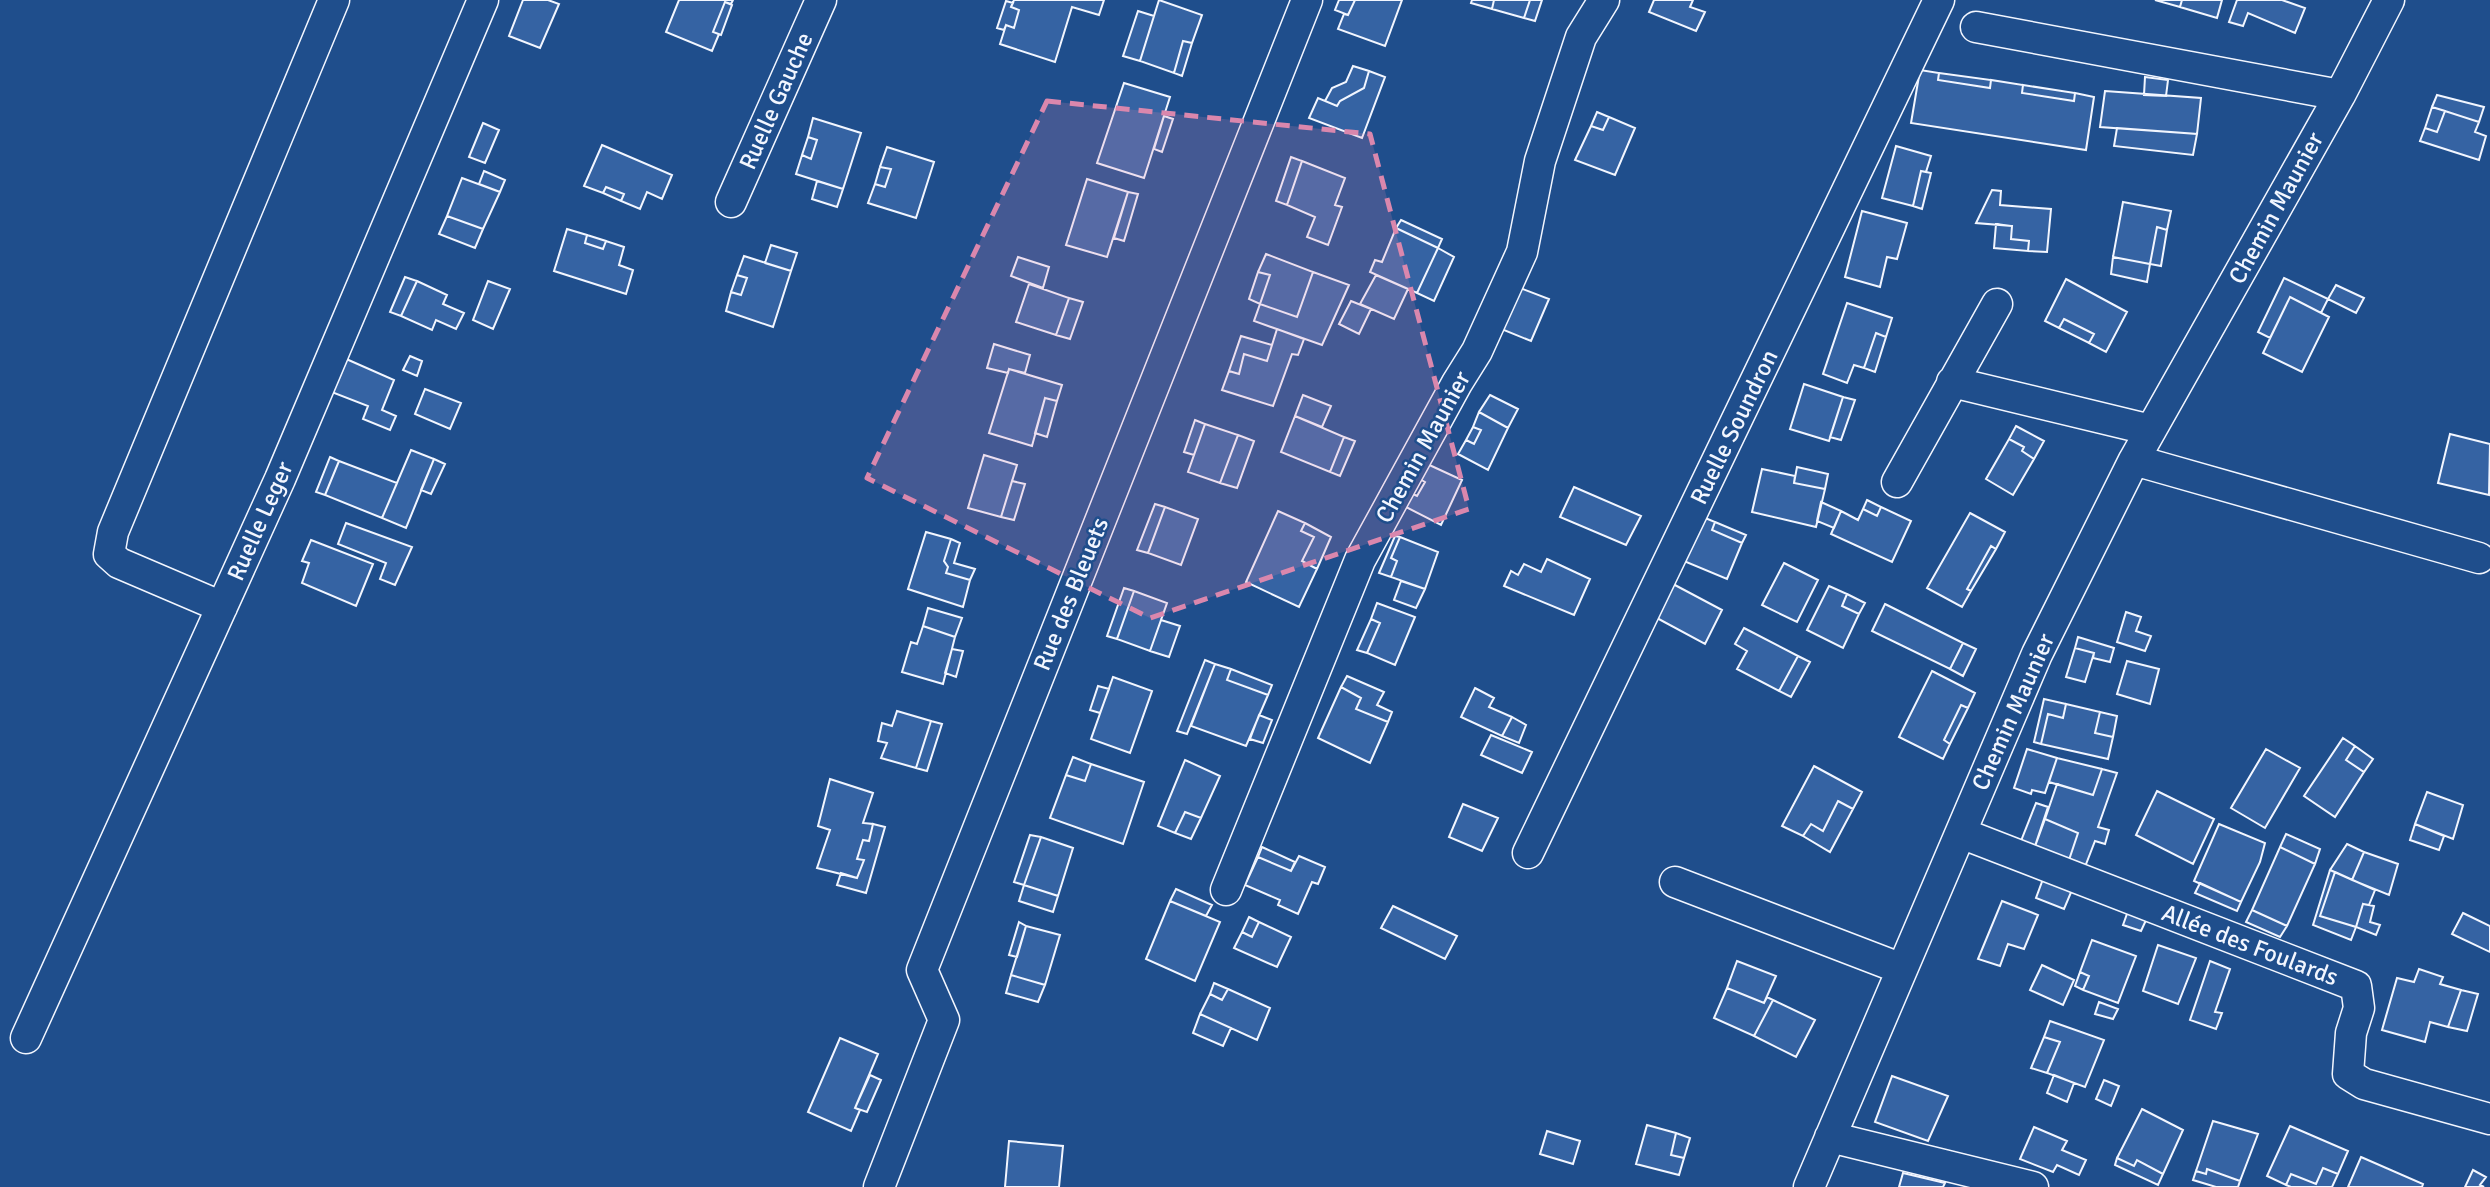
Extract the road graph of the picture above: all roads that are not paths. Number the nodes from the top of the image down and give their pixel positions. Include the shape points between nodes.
1 (334, 0) edge
2 (483, 0) edge
3 (821, 0) edge
4 (1307, 0) edge
5 (1604, 0) edge
6 (1939, 0) edge
7 (2389, 0) edge
8 (1976, 27) dead end
9 (2340, 96) junction
10 (731, 202) dead end
11 (1997, 304) dead end
12 (1952, 382) junction
13 (2151, 430) junction
14 (2134, 460) junction
15 (1897, 482) dead end
16 (2479, 558) dead end
17 (222, 607) junction
18 (1961, 833) junction
19 (1528, 853) dead end
20 (1675, 882) dead end
21 (1226, 890) dead end
22 (1902, 969) junction
23 (26, 1038) dead end
24 (2490, 1119) edge
25 (1830, 1137) junction
26 (879, 1187) edge
27 (1809, 1187) edge
28 (2033, 1187) edge

1 - 17 street via 113,532 109,554 119,563
2 - 17 street, Ruelle Leger
3 - 10 street, Ruelle Gauche
4 - 26 street, Rue des Bleuets via 922,970 944,1020
5 - 21 street, Chemin Maunier via 1581,37 1540,161 1522,252 1478,351 1360,560
6 - 19 street, Ruelle Soundron
7 - 9 street, Chemin Maunier
8 - 9 street
9 - 13 street, Chemin Maunier
11 - 12 street
12 - 13 street
12 - 15 street
13 - 14 street, Chemin Maunier
14 - 16 street
14 - 18 street, Chemin Maunier via 2038,654
17 - 23 street, Ruelle Leger
18 - 22 street, Chemin Maunier
18 - 24 street, Allée des Foulards via 2356,986 2359,1007 2351,1033 2348,1074 2364,1084
20 - 22 street
22 - 25 street, Chemin Maunier
25 - 27 street, Chemin Maunier
25 - 28 street

